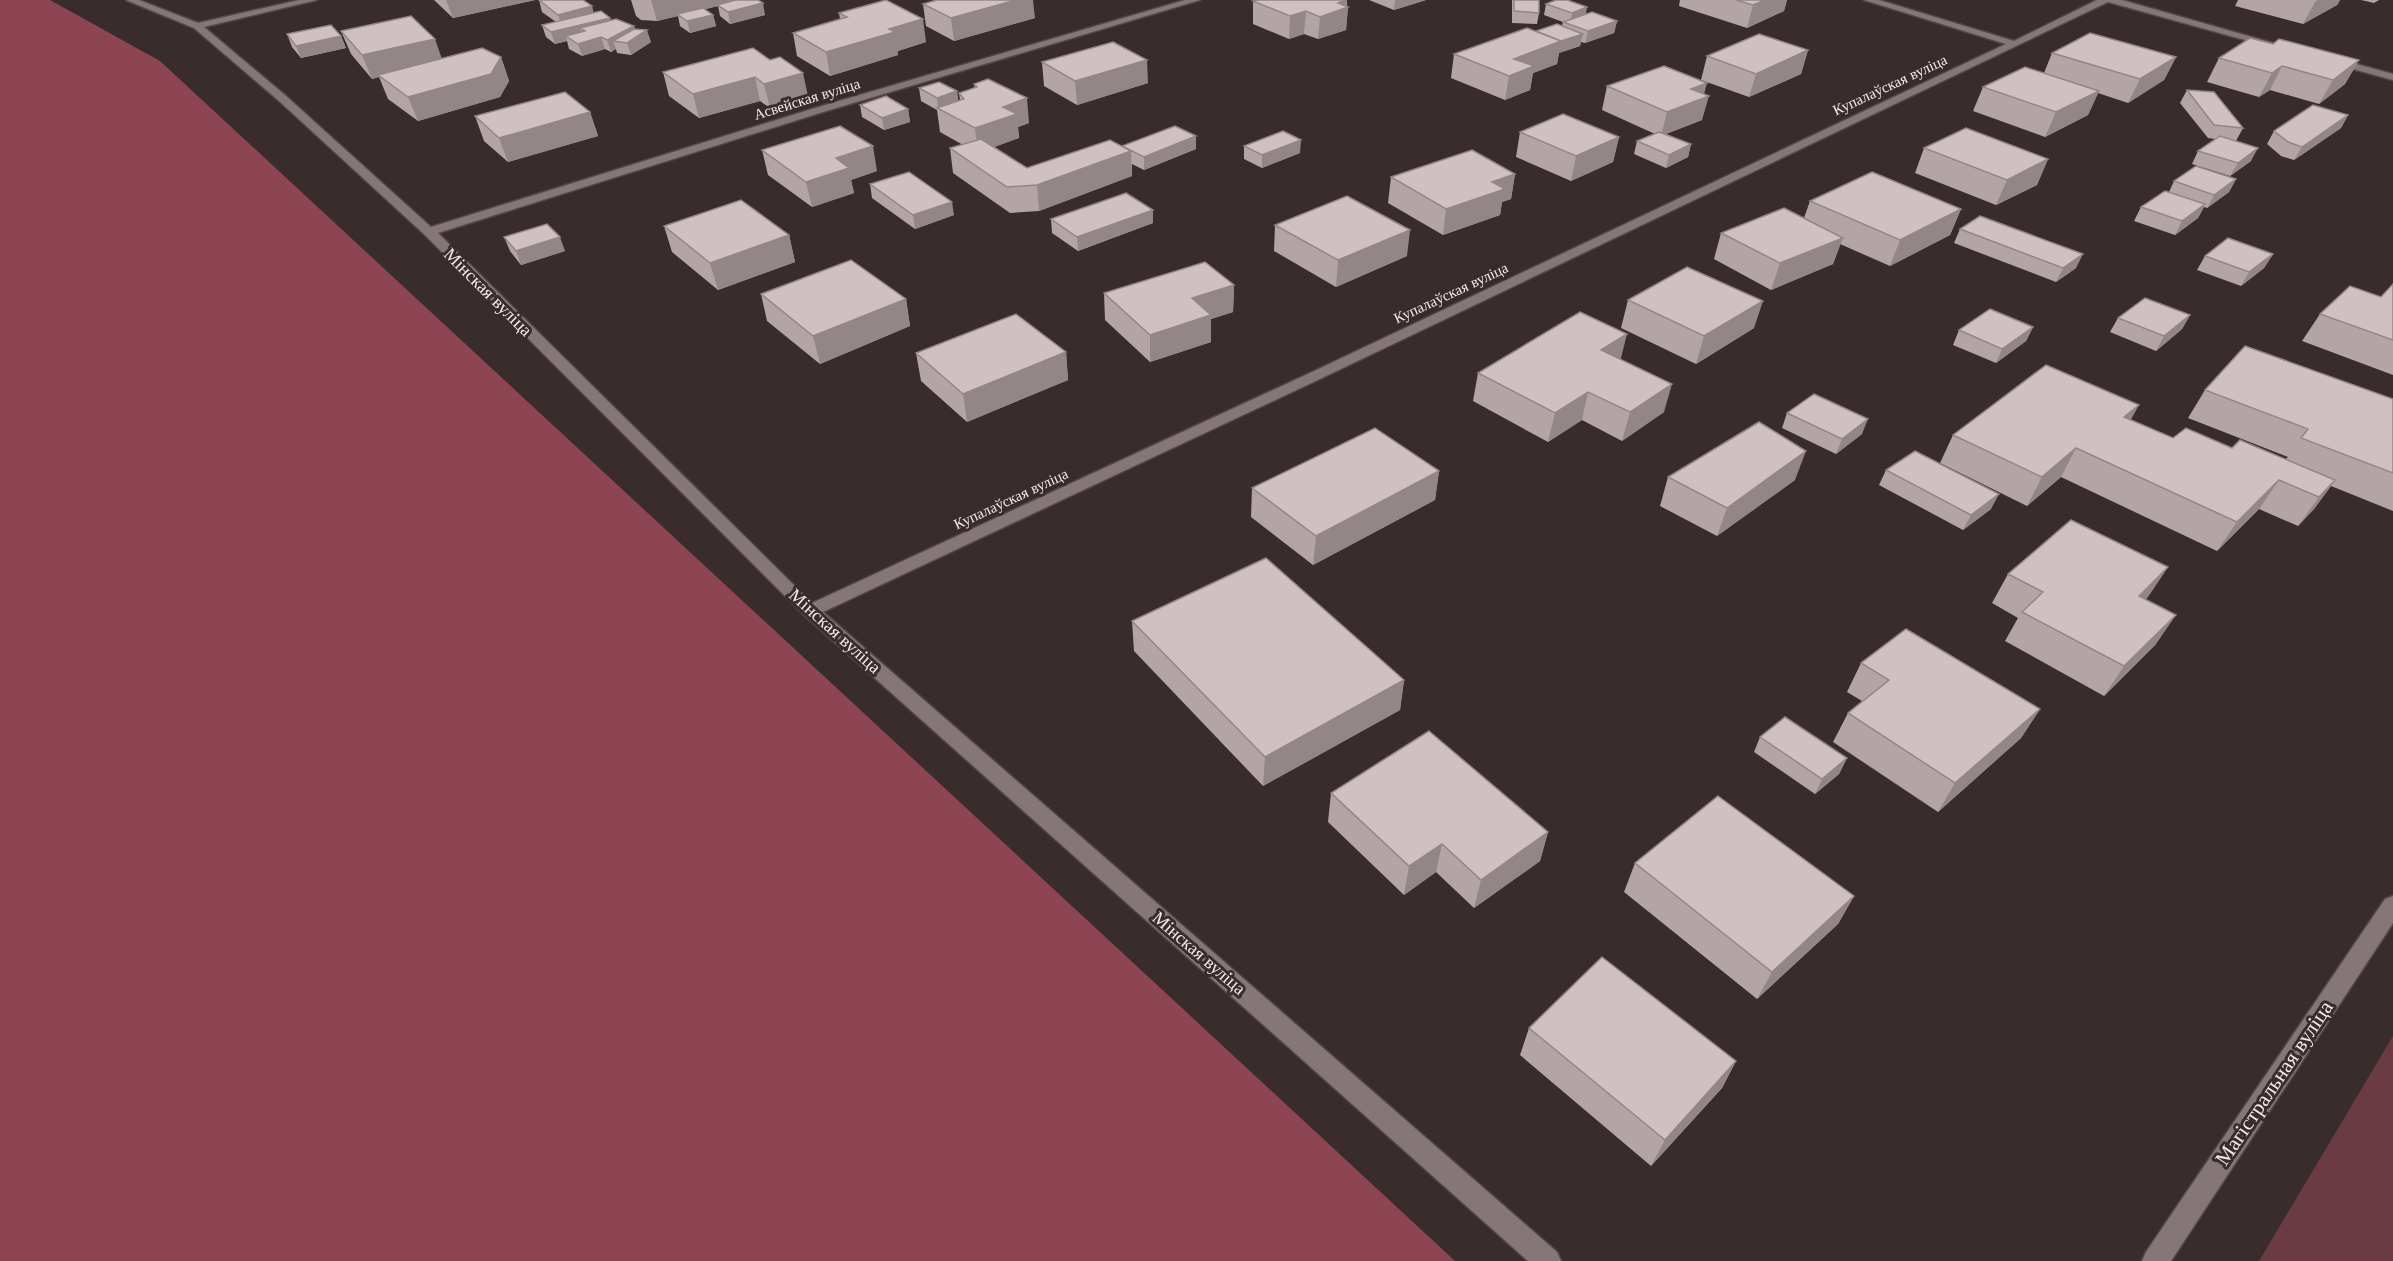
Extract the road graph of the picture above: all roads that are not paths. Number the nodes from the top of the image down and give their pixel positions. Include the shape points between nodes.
1 (130, 0) edge
2 (312, 0) edge
3 (1195, 0) edge
4 (1869, 0) edge
5 (2104, 0) edge
6 (2111, 0) edge
7 (197, 26) junction
8 (2015, 44) junction
9 (2303, 52) edge
10 (2325, 59) edge
11 (2393, 77) edge
12 (429, 232) junction
13 (810, 611) junction
14 (2393, 905) edge
15 (1548, 1261) edge
16 (2155, 1261) edge

1 - 7 street, Мінская вуліца
2 - 7 street
3 - 12 street, Асвейская вуліца via 830,107
4 - 8 street
5 - 8 street, Купалаўская вуліца
6 - 9 street
7 - 12 street, Мінская вуліца
8 - 13 street, Купалаўская вуліца
10 - 11 street
12 - 13 street, Мінская вуліца
13 - 15 street, Мінская вуліца
14 - 16 street, Магістральная вуліца

